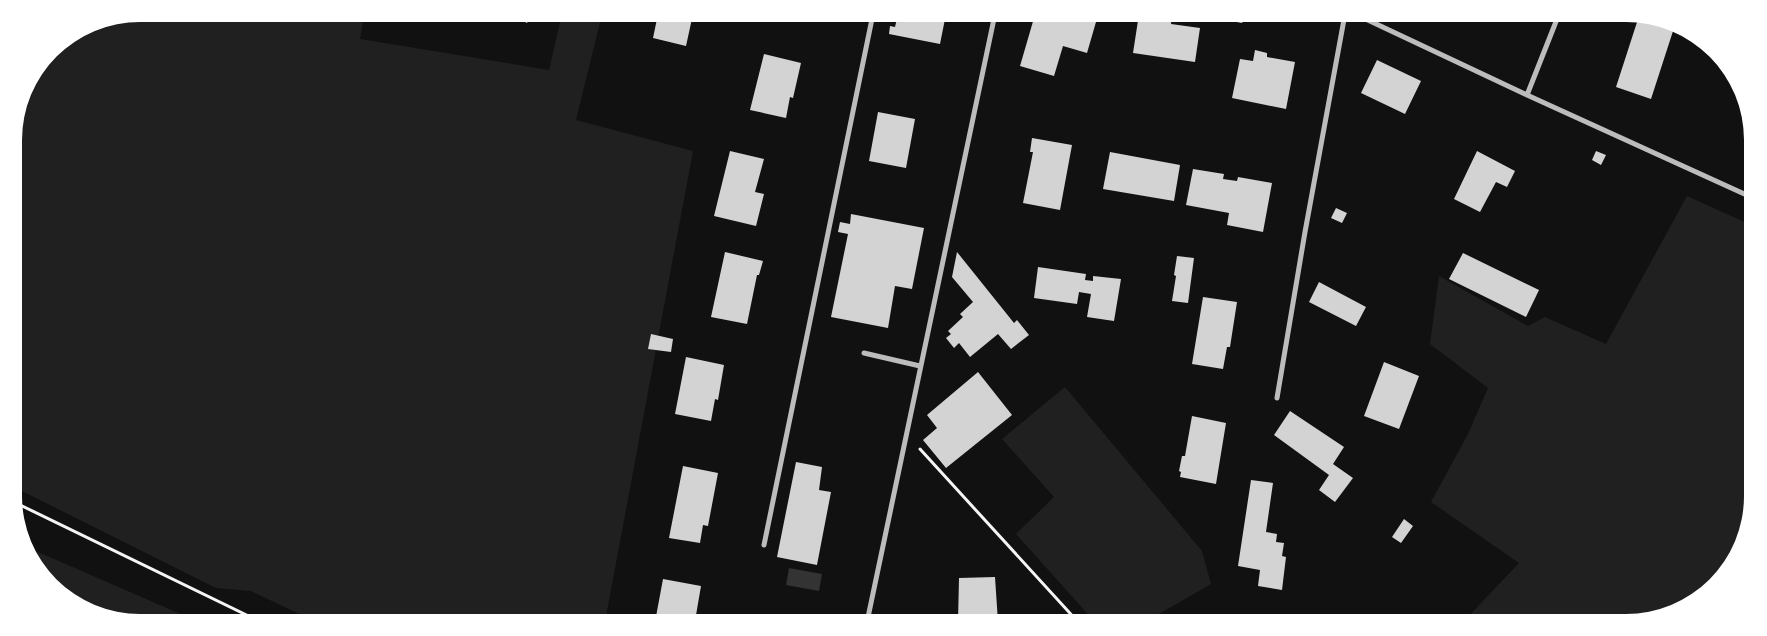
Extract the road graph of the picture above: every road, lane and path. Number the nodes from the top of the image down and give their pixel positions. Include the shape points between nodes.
1 (871, 22) edge
2 (993, 22) edge
3 (1344, 22) edge
4 (1372, 22) edge
5 (1556, 22) edge
6 (1527, 95) junction
7 (1744, 194) edge
8 (864, 353) dead end
9 (920, 366) junction
10 (1277, 398) dead end
11 (906, 434) junction
12 (23, 507) edge
13 (764, 545) dead end
14 (1070, 613) edge
15 (244, 614) edge
16 (869, 614) edge

1 - 13 street
2 - 9 street
3 - 10 street
4 - 6 street
5 - 6 street
6 - 7 street
8 - 9 street
9 - 11 street
11 - 14 path
11 - 16 street
12 - 15 path

